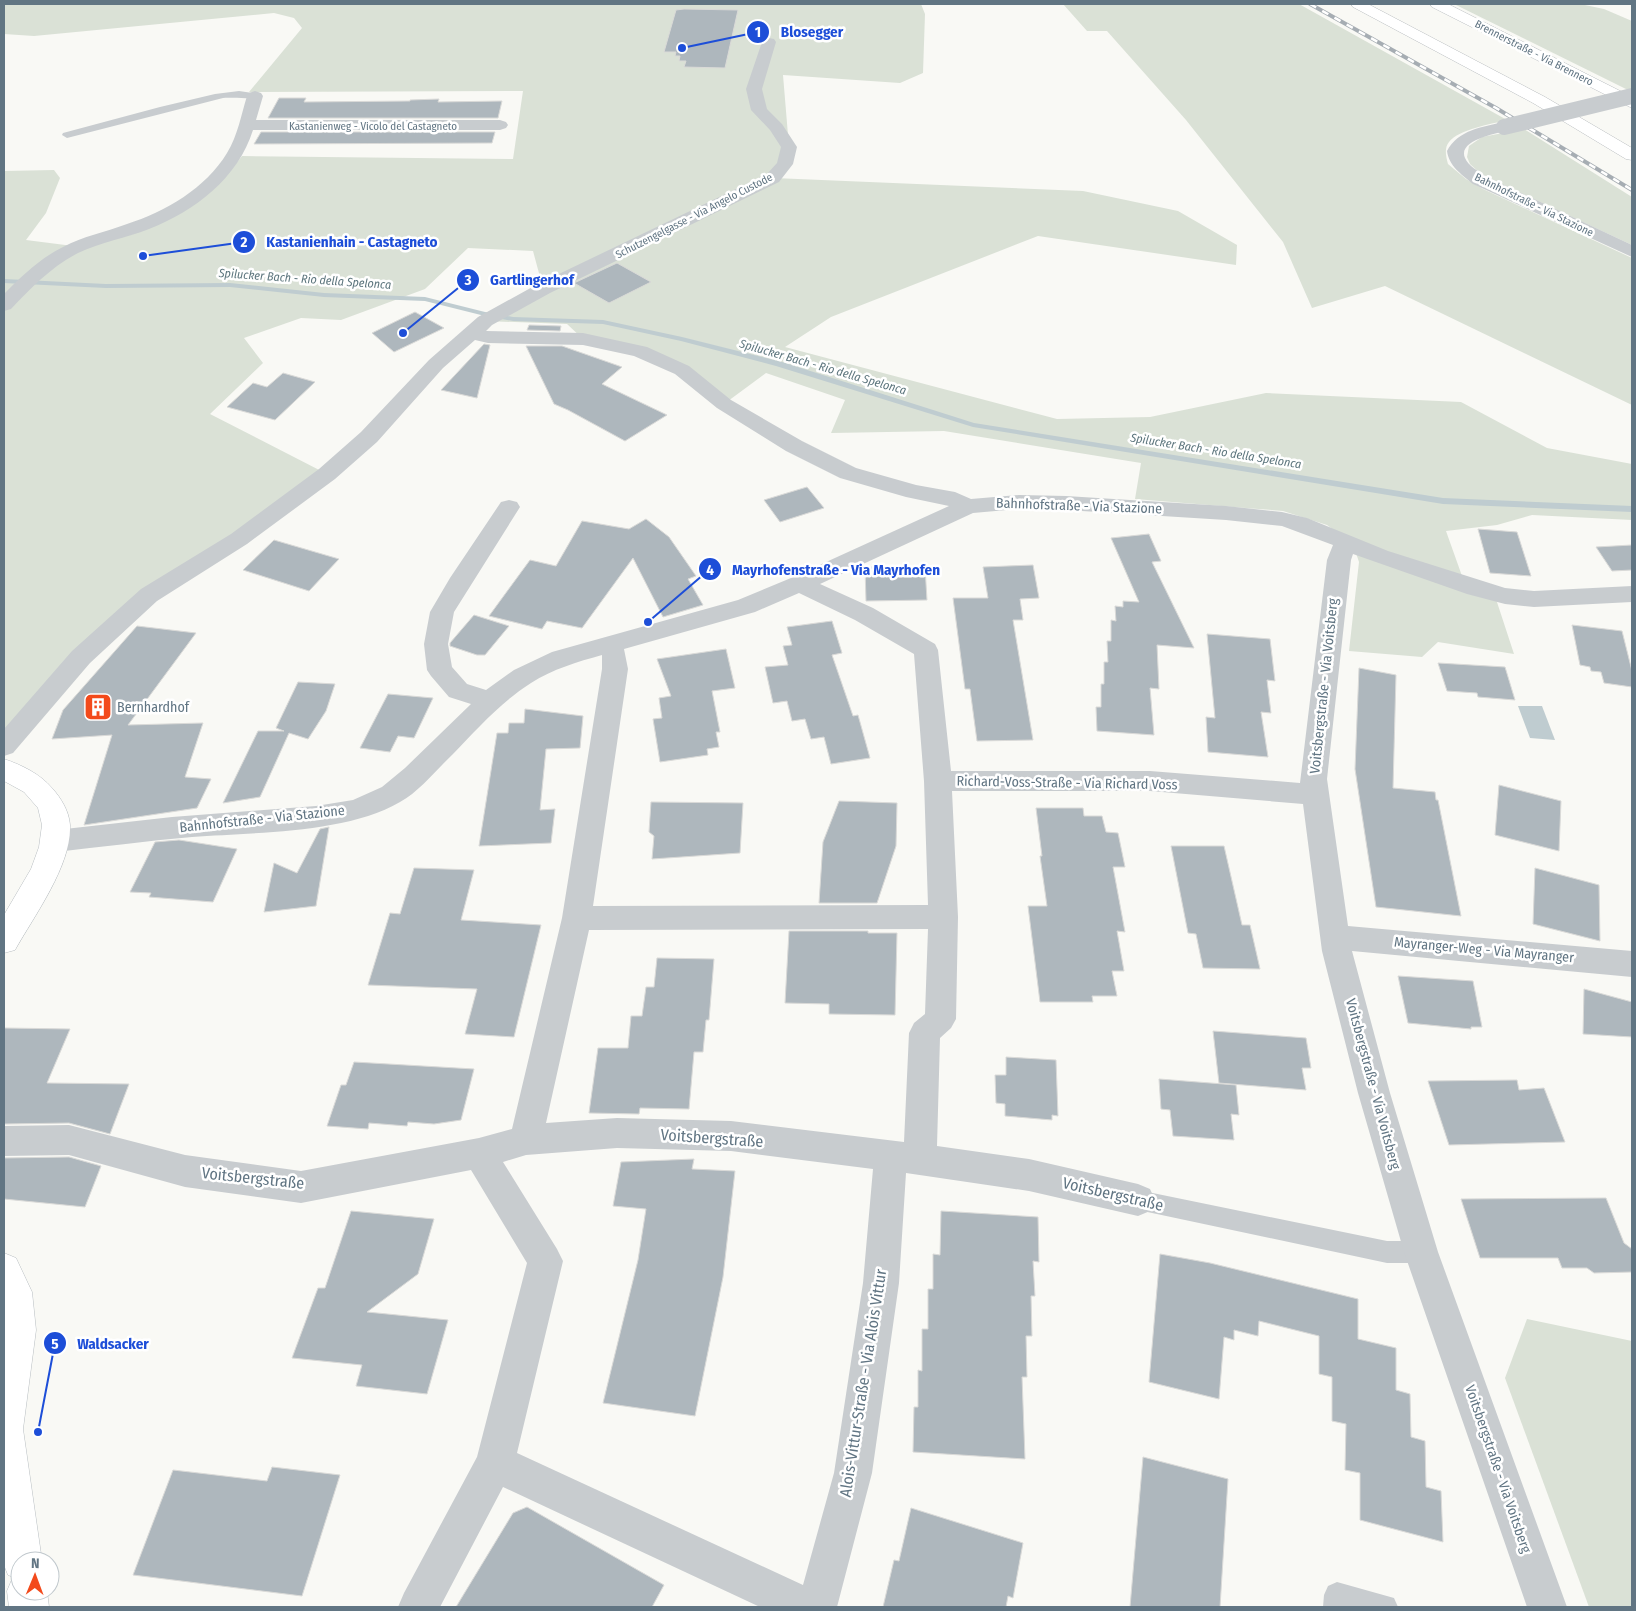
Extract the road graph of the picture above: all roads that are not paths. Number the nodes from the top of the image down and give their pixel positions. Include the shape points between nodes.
1 (1358, 4) edge
2 (1386, 4) edge
3 (1436, 4) edge
4 (769, 42) dead end
5 (256, 96) joint
6 (1632, 96) edge
7 (1632, 103) edge
8 (1600, 118) dead end
9 (246, 125) junction
10 (500, 125) dead end
11 (67, 136) dead end
12 (1632, 155) edge
13 (1632, 252) edge
14 (9, 300) edge
15 (478, 327) junction
16 (969, 506) junction
17 (509, 507) dead end
18 (1346, 542) junction
19 (799, 584) junction
20 (1632, 594) edge
21 (610, 644) junction
22 (490, 700) junction
23 (4, 746) edge
24 (4, 769) edge
25 (938, 781) junction
26 (1315, 795) junction
27 (56, 841) junction
28 (943, 917) junction
29 (577, 918) junction
30 (1335, 936) junction
31 (4, 941) edge
32 (1632, 964) edge
33 (940, 1019) joint
34 (526, 1140) junction
35 (4, 1141) edge
36 (479, 1153) junction
37 (906, 1157) junction
38 (1138, 1200) joint
39 (1421, 1252) junction
40 (4, 1270) edge
41 (495, 1463) junction
42 (21, 1551) edge
43 (418, 1607) edge
44 (804, 1607) edge
45 (817, 1607) edge
46 (1336, 1607) edge
47 (1385, 1607) edge
48 (1546, 1607) edge

1 - 12 main road via 1538,100
2 - 8 main road
3 - 7 main road, Brennerstraße - Via Brennero
4 - 15 street, Schutzengelgasse - Via Angelo Custode via 754,89 759,110 789,148 785,164 773,178 504,310
5 - 9 street
5 - 11 lane via 220,96
6 - 13 street, Bahnhofstraße - Via Stazione, bridge via 1467,136 1458,144 1455,153 1467,172 1480,180
9 - 10 street, Kastanienweg - Vicolo del Castagneto
9 - 14 street via 235,153 217,178 200,194 144,225 82,244 60,255
15 - 16 street via 488,337 583,339 640,351 682,370 724,404 794,446 848,473 914,492 947,497
15 - 23 street via 436,364 370,438 327,474 238,539 149,595 81,657
16 - 18 street, Bahnhofstraße - Via Stazione via 1019,502 1226,513 1282,519
16 - 19 street, Bahnhofstraße - Via Stazione
17 - 22 street via 442,612 436,644 440,670 458,691
18 - 20 street, Bahnhofstraße - Via Stazione via 1504,596 1534,600
18 - 26 street, Voitsbergstraße - Via Voitsberg via 1339,560 1334,600 1313,780
19 - 21 street, Bahnhofstraße - Via Stazione via 746,606
19 - 25 street, Richard-Voss-Straße - Via Richard Voss via 888,627 926,650
21 - 22 street, Bahnhofstraße - Via Stazione via 561,658 523,676
21 - 29 street via 615,670
22 - 27 street, Bahnhofstraße - Via Stazione via 415,775 375,804 316,816
24 - 27 main road via 27,780 45,794 56,823
25 - 26 street, Richard-Voss-Straße - Via Richard Voss via 1150,781
25 - 28 street, Richard-Voss-Straße - Via Richard Voss
26 - 30 street, Voitsbergstraße - Via Voitsberg
27 - 31 main road via 44,871
28 - 29 street
28 - 33 street, Richard-Voss-Straße - Via Richard Voss
29 - 34 street
30 - 32 street, Mayranger-Weg - Via Mayranger
30 - 39 street, Voitsbergstraße - Via Voitsberg via 1374,1093
33 - 37 street, Alois-Vittur-Straße - Via Alois Vittur via 925,1033
34 - 36 street, Voitsbergstraße
34 - 37 street, Voitsbergstraße via 617,1133 731,1136
35 - 36 street, Voitsbergstraße via 69,1140 185,1171 301,1187
36 - 41 street via 545,1261
37 - 38 street, Voitsbergstraße via 1029,1175
37 - 45 street, Alois-Vittur-Straße - Via Alois Vittur via 881,1283 852,1473
38 - 39 lane, Voitsbergstraße via 1387,1252
39 - 48 street, Voitsbergstraße - Via Voitsberg
40 - 42 main road via 14,1292 18,1330 4,1429
41 - 43 street
41 - 44 street
46 - 47 lane via 1337,1595

